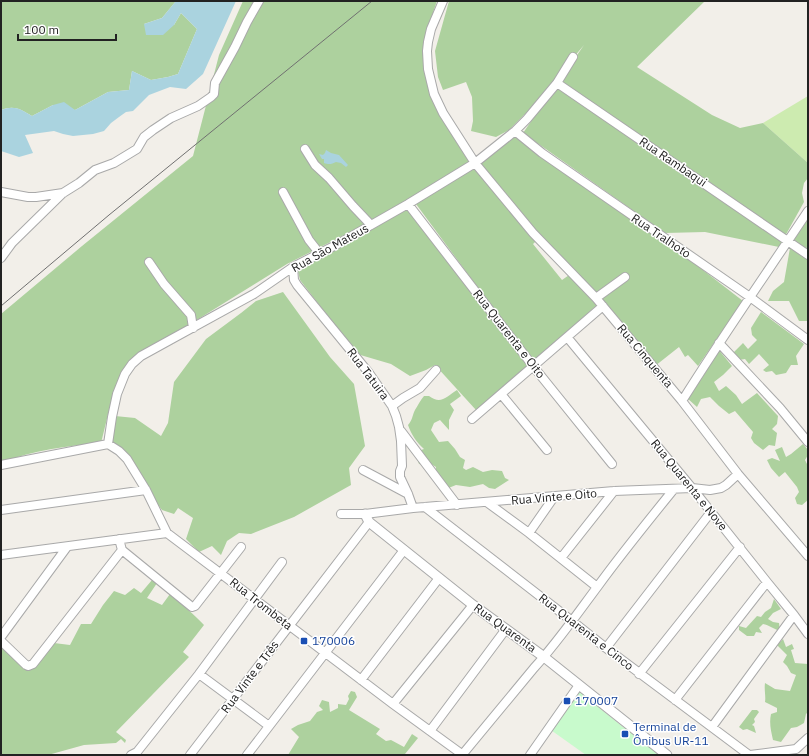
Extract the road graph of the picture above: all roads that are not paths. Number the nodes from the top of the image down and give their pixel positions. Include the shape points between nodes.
1 (259, 1) edge
2 (443, 1) edge
3 (573, 57) dead end
4 (557, 83) junction
5 (515, 132) junction
6 (305, 149) dead end
7 (475, 163) junction
8 (1, 192) edge
9 (283, 192) dead end
10 (63, 193) junction
11 (408, 204) junction
12 (808, 211) edge
13 (371, 225) junction
14 (788, 240) junction
15 (320, 254) junction
16 (808, 255) edge
17 (1, 258) edge
18 (149, 262) dead end
19 (293, 267) junction
20 (625, 277) dead end
21 (596, 298) junction
22 (750, 298) junction
23 (603, 306) junction
24 (193, 328) junction
25 (567, 337) junction
26 (808, 340) edge
27 (719, 342) junction
28 (533, 366) junction
29 (436, 370) dead end
30 (501, 394) junction
31 (682, 401) junction
32 (392, 406) junction
33 (472, 419) dead end
34 (400, 430) junction
35 (808, 442) edge
36 (108, 444) junction
37 (547, 450) dead end
38 (612, 464) dead end
39 (1, 465) edge
40 (363, 470) dead end
41 (738, 474) junction
42 (692, 488) junction
43 (674, 489) junction
44 (146, 490) junction
45 (614, 491) junction
46 (408, 494) junction
47 (554, 497) junction
48 (488, 503) junction
49 (457, 505) junction
50 (413, 508) junction
51 (425, 508) junction
52 (1, 510) edge
53 (711, 512) junction
54 (341, 514) dead end
55 (367, 518) junction
56 (166, 533) junction
57 (529, 533) junction
58 (120, 539) junction
59 (67, 546) junction
60 (740, 547) junction
61 (241, 548) dead end
62 (122, 550) junction
63 (404, 550) junction
64 (1, 555) edge
65 (808, 556) edge
66 (561, 558) junction
67 (282, 562) dead end
68 (221, 573) junction
69 (439, 578) junction
70 (767, 582) junction
71 (597, 587) junction
72 (255, 599) junction
73 (473, 605) junction
74 (794, 615) junction
75 (572, 621) junction
76 (289, 625) junction
77 (506, 629) junction
78 (808, 634) edge
79 (2, 635) edge
80 (606, 648) junction
81 (325, 652) junction
82 (544, 657) junction
83 (199, 674) junction
84 (639, 674) junction
85 (361, 680) junction
86 (578, 685) junction
87 (233, 699) junction
88 (675, 700) junction
89 (394, 704) junction
90 (269, 726) junction
91 (712, 727) junction
92 (430, 731) junction
93 (808, 738) edge
94 (797, 752) edge
95 (136, 754) edge
96 (190, 755) edge
97 (247, 755) edge
98 (462, 755) edge
99 (530, 755) edge
100 (666, 755) edge
101 (750, 755) edge

1 - 10 street via 215,83 211,98 171,118 144,137 137,149 114,163 95,170
2 - 7 street, Rua Cinquenta via 428,42 428,69 434,94 443,113
3 - 4 street, Rua São Mateus
4 - 5 street, Rua São Mateus
4 - 14 street, Rua Rambaqui
5 - 7 street, Rua São Mateus
5 - 22 street, Rua Tralhoto
6 - 13 street via 315,165 330,178
7 - 11 street, Rua São Mateus
7 - 21 street, Rua Cinquenta via 533,233
8 - 10 street via 28,197
9 - 15 street
10 - 17 street via 12,243
11 - 13 street, Rua São Mateus
11 - 28 street, Rua Quarenta e Oito
12 - 14 street
13 - 15 street, Rua São Mateus
14 - 16 street, Rua Rambaqui
14 - 22 street
15 - 19 street, Rua São Mateus
18 - 24 street via 191,315
19 - 24 street, Rua São Mateus via 254,294
19 - 32 street, Rua Tatuira via 297,285 369,373
20 - 21 street
21 - 23 street, Rua Cinquenta
22 - 26 street, Rua Tralhoto
22 - 27 street
23 - 25 street
23 - 31 street, Rua Cinquenta
24 - 36 street, Rua São Mateus via 141,356 132,364 117,394
25 - 28 street
25 - 42 street, Rua Quarenta e Nove
27 - 31 street
27 - 35 street
28 - 30 street
28 - 38 street, Rua Quarenta e Oito
29 - 32 street via 420,388
30 - 33 street
30 - 37 street
31 - 41 street, Rua Cinquenta
32 - 34 street, Rua Tatuira
34 - 46 street, Rua Tatuira via 400,474
34 - 49 street
36 - 39 street
36 - 44 street, Rua Trombeta via 127,459
40 - 46 street
41 - 42 street, Rua Vinte e Oito via 721,488
41 - 65 street, Rua Cinquenta
42 - 43 street, Rua Vinte e Oito
42 - 53 street, Rua Quarenta e Nove
43 - 45 street, Rua Vinte e Oito
43 - 71 street
44 - 52 street
44 - 56 street, Rua Trombeta
45 - 47 street, Rua Vinte e Oito
45 - 66 street
46 - 50 street, Rua Tatuira
47 - 48 street, Rua Vinte e Oito
47 - 57 street
48 - 49 street, Rua Vinte e Oito
48 - 57 street
49 - 51 street, Rua Vinte e Oito
50 - 51 street, Rua Vinte e Oito
50 - 55 street, Rua Vinte e Oito
51 - 75 street, Rua Quarenta e Cinco
53 - 60 street, Rua Quarenta e Nove
53 - 80 street
54 - 55 street
55 - 63 street, Rua Quarenta
55 - 76 street, Rua Vinte e Três
56 - 58 street
56 - 68 street, Rua Trombeta
57 - 66 street
58 - 59 street
58 - 62 street
59 - 64 street
59 - 79 street
60 - 70 street, Rua Quarenta e Nove
60 - 84 street
61 - 68 street
62 - 68 street via 192,607
62 - 79 street via 33,664 26,665
63 - 69 street, Rua Quarenta
63 - 81 street
66 - 71 street
67 - 72 street
68 - 72 street, Rua Trombeta
69 - 73 street, Rua Quarenta
69 - 85 street
70 - 74 street, Rua Quarenta e Nove
70 - 88 street
71 - 75 street
72 - 76 street, Rua Trombeta
72 - 83 street
73 - 77 street, Rua Quarenta
73 - 89 street
74 - 78 street, Rua Quarenta e Nove
74 - 91 street
75 - 80 street, Rua Quarenta e Cinco
75 - 82 street
76 - 81 street, Rua Trombeta
76 - 87 street, Rua Vinte e Três
77 - 82 street, Rua Quarenta
77 - 92 street
80 - 84 street, Rua Quarenta e Cinco
81 - 85 street, Rua Trombeta
81 - 90 street
82 - 86 street, Rua Quarenta
82 - 98 street
83 - 87 street
83 - 95 street
84 - 88 street, Rua Quarenta e Cinco
85 - 89 street, Rua Trombeta
86 - 99 street
86 - 100 street, Rua Quarenta
87 - 90 street
87 - 96 street, Rua Vinte e Três
88 - 91 street, Rua Quarenta e Cinco
89 - 92 street, Rua Trombeta
90 - 97 street
91 - 101 street, Rua Quarenta e Cinco
92 - 98 street, Rua Trombeta
93 - 94 street
94 - 101 street

